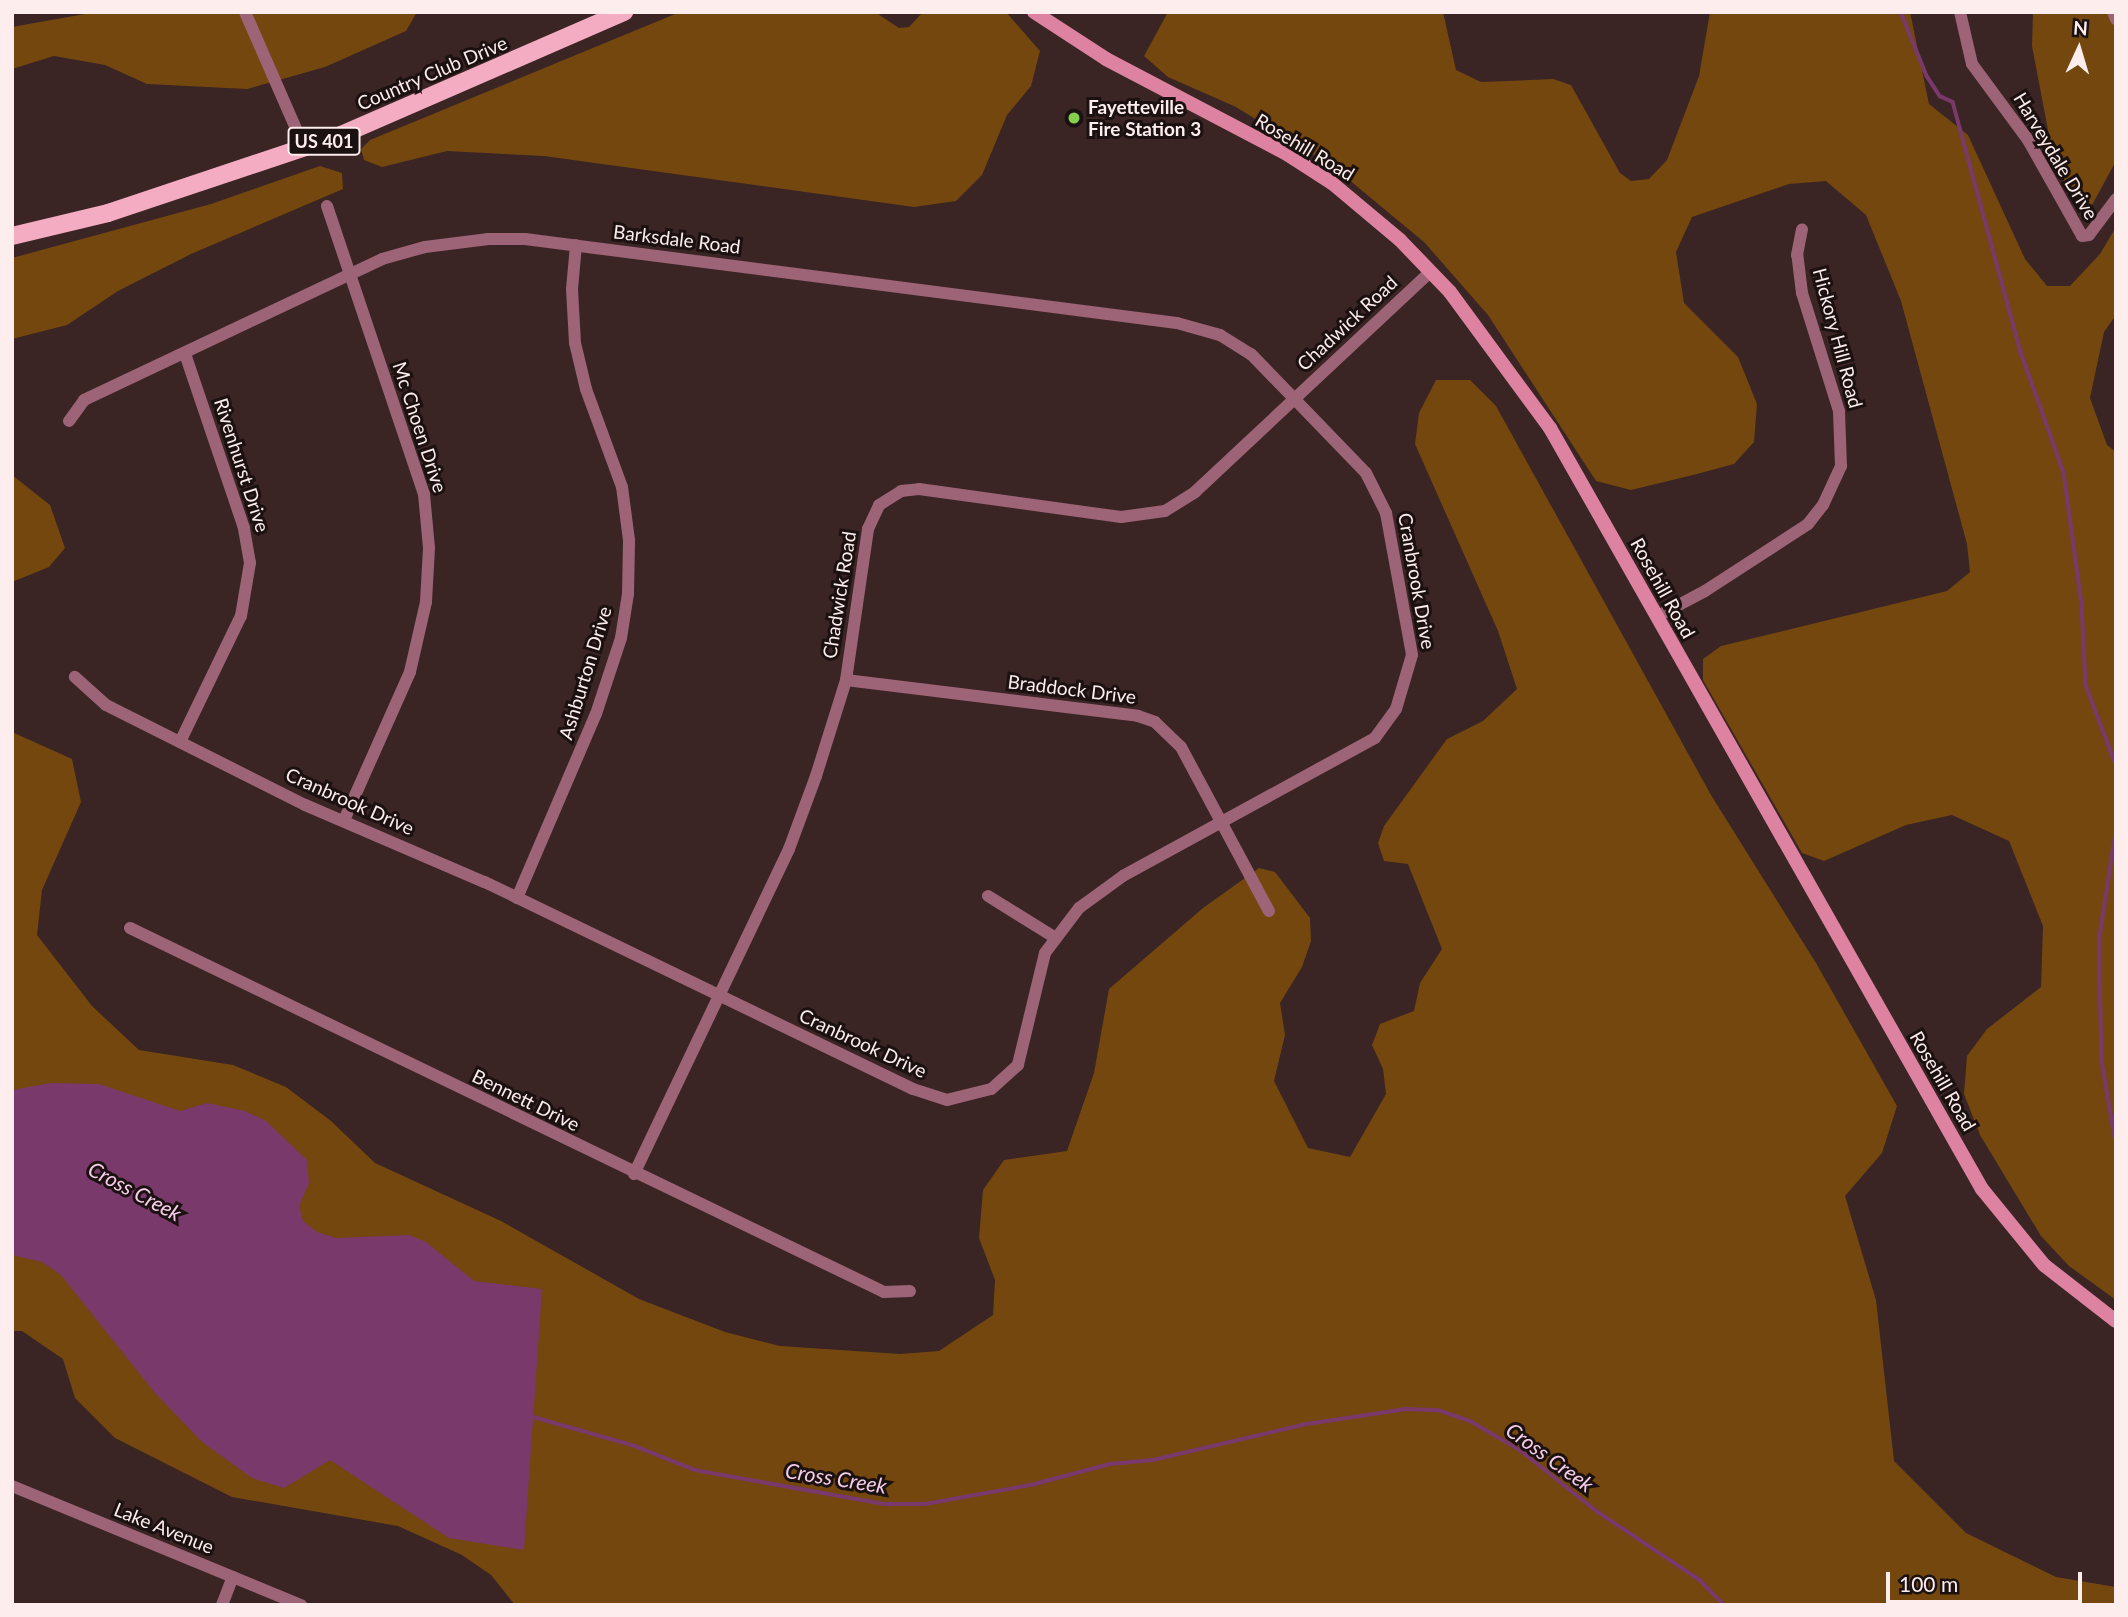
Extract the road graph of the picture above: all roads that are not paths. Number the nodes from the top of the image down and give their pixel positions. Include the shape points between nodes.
1 (245, 12) edge
2 (624, 12) edge
3 (1034, 12) edge
4 (1960, 12) edge
5 (2113, 12) edge
6 (2116, 19) edge
7 (304, 147) junction
8 (2116, 199) edge
9 (327, 206) dead end
10 (1802, 229) dead end
11 (12, 236) edge
12 (576, 246) junction
13 (1431, 271) junction
14 (349, 274) junction
15 (184, 355) junction
16 (1296, 398) junction
17 (69, 421) dead end
18 (1658, 615) junction
19 (75, 677) dead end
20 (846, 680) junction
21 (180, 742) junction
22 (344, 820) junction
23 (1222, 824) junction
24 (988, 896) dead end
25 (517, 898) junction
26 (1269, 911) dead end
27 (130, 928) dead end
28 (1054, 937) junction
29 (719, 996) junction
30 (634, 1174) junction
31 (909, 1291) dead end
32 (2116, 1321) edge
33 (12, 1486) edge
34 (233, 1577) junction
35 (222, 1605) edge
36 (301, 1605) edge

1 - 7 street
2 - 7 main road, Country Club Drive / US 401
3 - 13 main road, Rosehill Road via 1106,59 1287,154 1332,183
4 - 8 street, Harveydale Drive via 1972,64 2028,140 2082,236 2089,235
5 - 6 street
7 - 11 main road, Country Club Drive / US 401 via 108,214
9 - 14 street, Mc Choen Drive
10 - 18 street, Hickory Hill Road via 1797,255 1802,293 1839,411 1841,466 1823,505 1808,524 1706,591
12 - 14 street, Barksdale Road via 525,239 452,243 382,259
12 - 16 street, Barksdale Road via 1177,323 1236,344
12 - 25 street, Ashburton Drive via 572,289 575,343 586,389 622,487 629,540 628,594 621,638 596,714
13 - 16 street, Chadwick Road
13 - 18 main road, Rosehill Road via 1535,405
14 - 15 street, Barksdale Road
14 - 22 street, Mc Choen Drive via 424,494 429,548 426,602 410,672
15 - 17 street, Barksdale Road via 84,400
15 - 21 street, Rivenhurst Drive via 244,528 250,563 241,616
16 - 20 street, Chadwick Road via 1195,492 1148,516 1121,517 919,489 893,494 879,505 868,529
16 - 23 street, Cranbrook Drive via 1381,495 1412,655 1396,709 1375,738
18 - 32 main road, Rosehill Road via 1982,1189 2044,1265
19 - 21 street, Cranbrook Drive via 106,705
20 - 23 street, Braddock Drive via 1147,719 1175,740
20 - 29 street, Chadwick Road via 789,849
21 - 22 street, Cranbrook Drive
22 - 25 street, Cranbrook Drive
23 - 26 street, Braddock Drive
23 - 28 street, Cranbrook Drive via 1108,886
24 - 28 street
25 - 29 street, Cranbrook Drive
27 - 30 street, Bennett Drive
28 - 29 street, Cranbrook Drive via 1040,969 1018,1065 999,1084 966,1098 947,1100 913,1089
29 - 30 street, Chadwick Road
30 - 31 street, Bennett Drive via 884,1292
33 - 34 street, Lake Avenue
34 - 35 street
34 - 36 street, Lake Avenue

